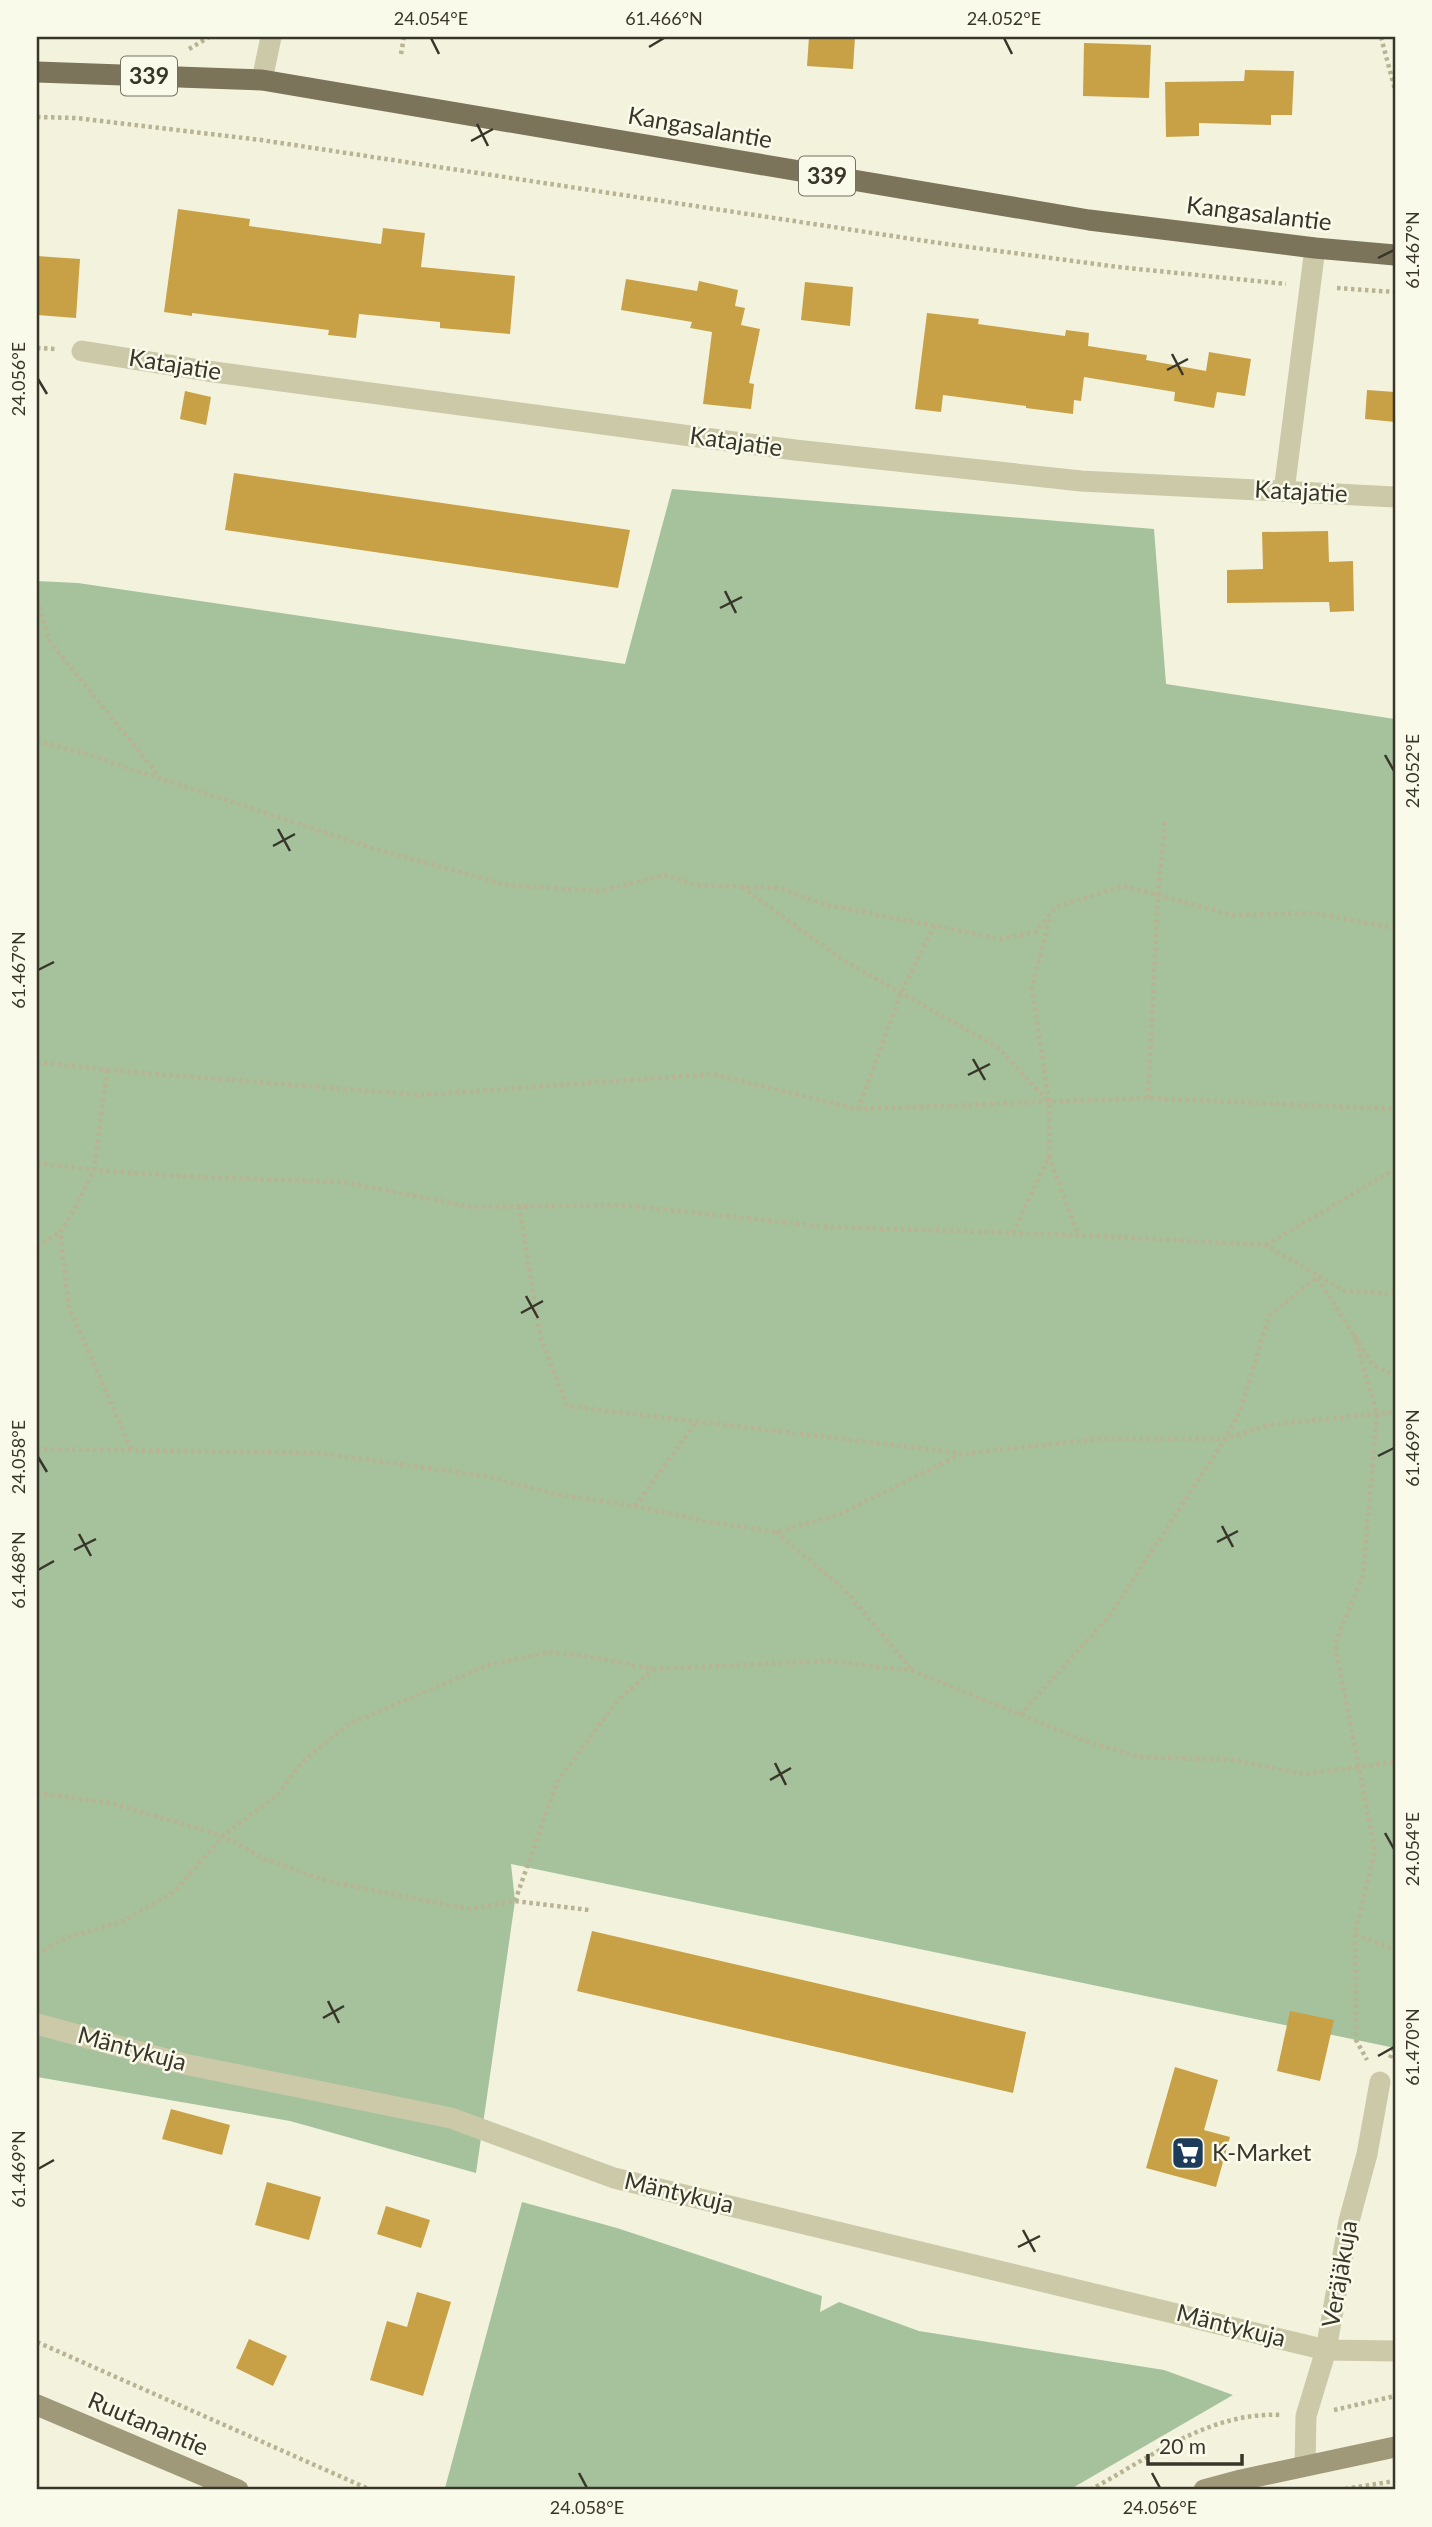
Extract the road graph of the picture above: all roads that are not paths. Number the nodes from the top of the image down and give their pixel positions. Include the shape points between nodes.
1 (271, 37) edge
2 (37, 72) edge
3 (262, 80) junction
4 (1315, 247) junction
5 (1395, 255) edge
6 (82, 351) dead end
7 (1284, 491) junction
8 (1395, 497) edge
9 (37, 2024) edge
10 (1380, 2082) road end
11 (1326, 2350) junction
12 (1395, 2350) edge
13 (37, 2405) edge
14 (1395, 2447) edge
15 (1305, 2465) junction
16 (238, 2490) edge
17 (1205, 2490) edge

1 - 3 street
2 - 3 main road, Kangasalantie / 339
3 - 4 main road, Kangasalantie / 339 via 1089,220
4 - 5 main road, Kangasalantie / 339
4 - 7 street
6 - 7 street, Katajatie via 795,450 1081,481
7 - 8 street, Katajatie
9 - 11 street, Mäntykuja via 184,2064 451,2119 614,2178
10 - 11 street, Veräjäkuja
11 - 12 street, Mäntykuja
11 - 15 street, Veräjäkuja via 1306,2416
13 - 16 main road, Ruutanantie
14 - 15 main road
15 - 17 main road

